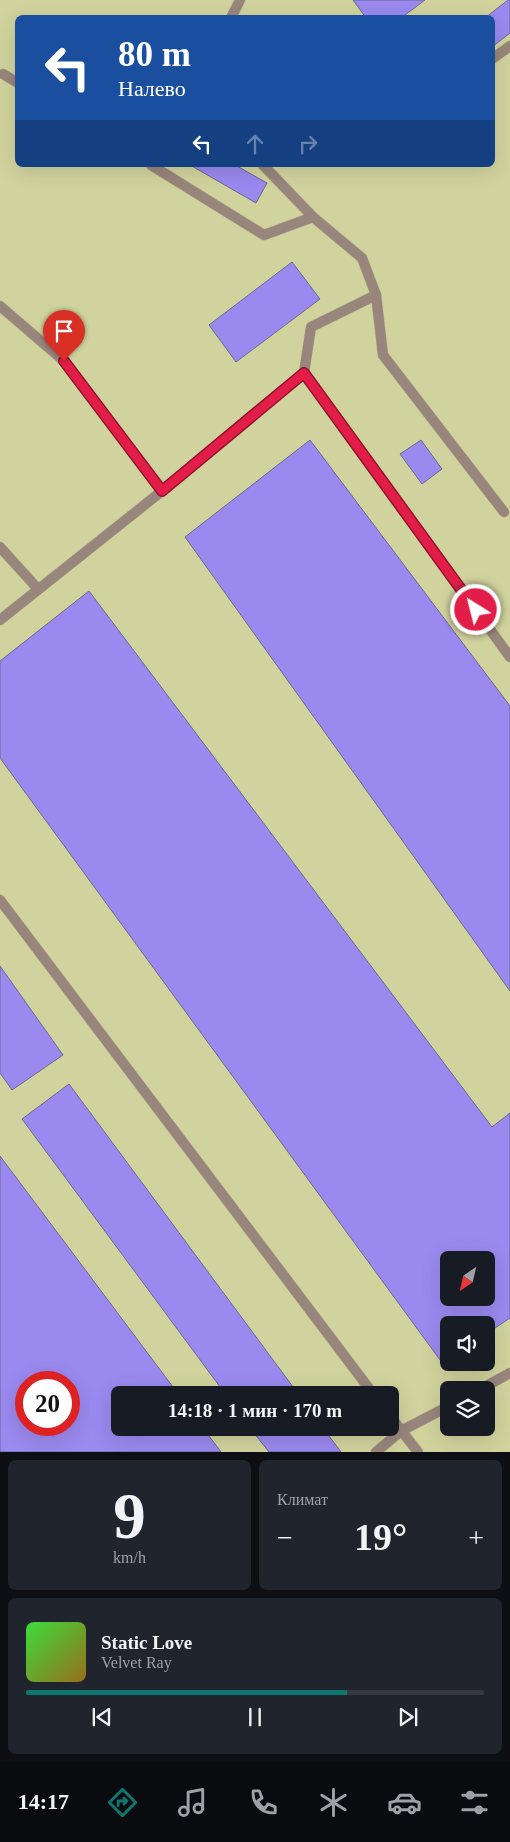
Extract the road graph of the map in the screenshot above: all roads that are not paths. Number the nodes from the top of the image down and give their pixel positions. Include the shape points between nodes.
1 (240, 0) edge
2 (232, 15) edge
3 (510, 46) edge
4 (495, 57) edge
5 (3, 74) dead end
6 (15, 81) edge
7 (154, 167) edge
8 (265, 167) edge
9 (313, 216) junction
10 (376, 295) junction
11 (0, 306) edge
12 (304, 373) junction
13 (162, 491) junction
14 (504, 512) dead end
15 (0, 547) edge
16 (38, 589) junction
17 (0, 620) edge
18 (510, 657) edge
19 (0, 900) edge
20 (510, 1373) edge
21 (495, 1381) edge
22 (367, 1386) edge
23 (440, 1411) edge
24 (399, 1428) edge
25 (401, 1431) junction
26 (376, 1452) edge
27 (418, 1452) edge

1 - 2 lane
3 - 4 lane
5 - 6 lane
7 - 9 lane via 264,235
8 - 9 lane
9 - 10 lane via 362,258
10 - 12 lane via 311,327
10 - 14 lane via 383,355
11 - 13 lane via 64,361
12 - 13 lane
12 - 18 lane
13 - 16 lane
15 - 16 lane
16 - 17 lane
19 - 22 lane
20 - 21 lane
23 - 25 lane
24 - 25 lane
25 - 26 lane
25 - 27 lane

